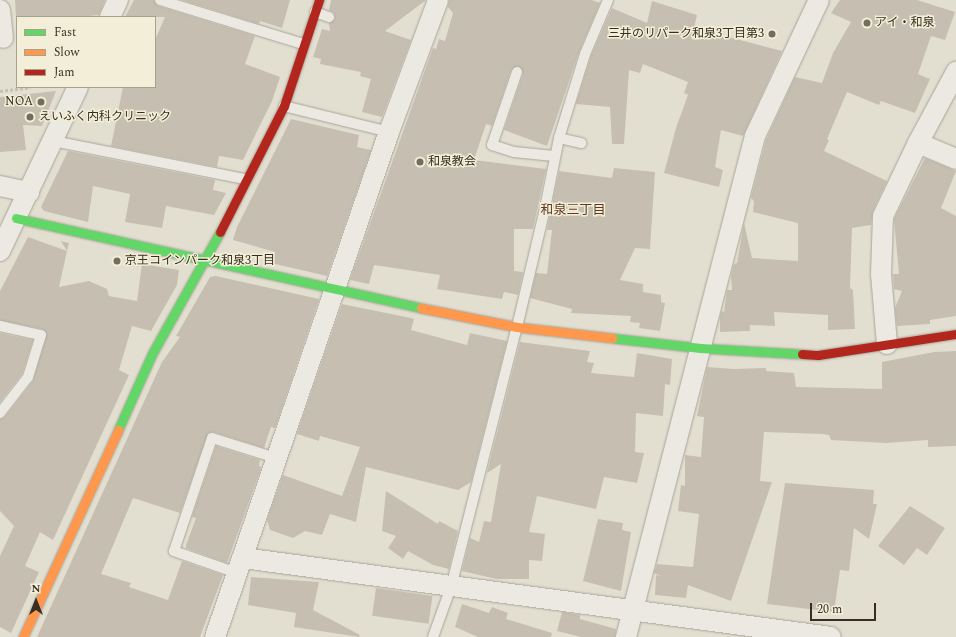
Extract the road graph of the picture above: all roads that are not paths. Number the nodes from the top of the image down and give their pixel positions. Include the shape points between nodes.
1 (118, 0) edge
2 (160, 0) edge
3 (319, 0) edge
4 (438, 0) edge
5 (608, 0) edge
6 (819, 0) edge
7 (0, 10) edge
8 (315, 12) junction
9 (110, 16) edge
10 (328, 17) dead end
11 (7, 38) edge
12 (303, 44) junction
13 (517, 72) dead end
14 (956, 72) edge
15 (78, 88) edge
16 (284, 106) junction
17 (389, 132) junction
18 (559, 138) junction
19 (53, 141) junction
20 (581, 143) dead end
21 (918, 143) junction
22 (554, 156) junction
23 (956, 159) edge
24 (244, 179) junction
25 (0, 186) edge
26 (29, 192) junction
27 (16, 218) junction
28 (0, 251) edge
29 (205, 261) junction
30 (334, 290) junction
31 (0, 326) edge
32 (517, 327) junction
33 (956, 334) edge
34 (887, 344) junction
35 (700, 348) junction
36 (0, 413) edge
37 (276, 458) junction
38 (240, 565) junction
39 (451, 587) junction
40 (634, 609) junction
41 (23, 637) edge
42 (214, 637) edge
43 (434, 637) edge
44 (626, 637) edge
45 (831, 637) edge

1 - 9 street
2 - 12 lane
3 - 8 street
4 - 17 street
5 - 18 lane via 585,54
6 - 35 street via 755,136
7 - 11 street
8 - 10 lane
8 - 12 street
12 - 16 street
13 - 22 lane via 492,145 514,152
14 - 21 street
15 - 19 street
16 - 17 lane
16 - 24 street
17 - 30 street
18 - 20 lane
18 - 22 lane
19 - 24 lane
19 - 26 street
21 - 23 street
21 - 34 street via 883,216 881,274
22 - 32 lane via 544,213
24 - 29 street
25 - 26 street
26 - 27 street
27 - 28 street
27 - 29 street
29 - 30 street
29 - 41 street via 152,354 66,548
30 - 32 street
30 - 37 street
31 - 36 lane via 41,335 28,377
32 - 35 street
32 - 39 lane
33 - 34 street
34 - 35 street via 818,355
35 - 40 street
37 - 38 street
37 - 38 lane via 212,438 174,550
38 - 39 street
38 - 42 street
39 - 40 street
39 - 43 lane
40 - 44 street
40 - 45 street

